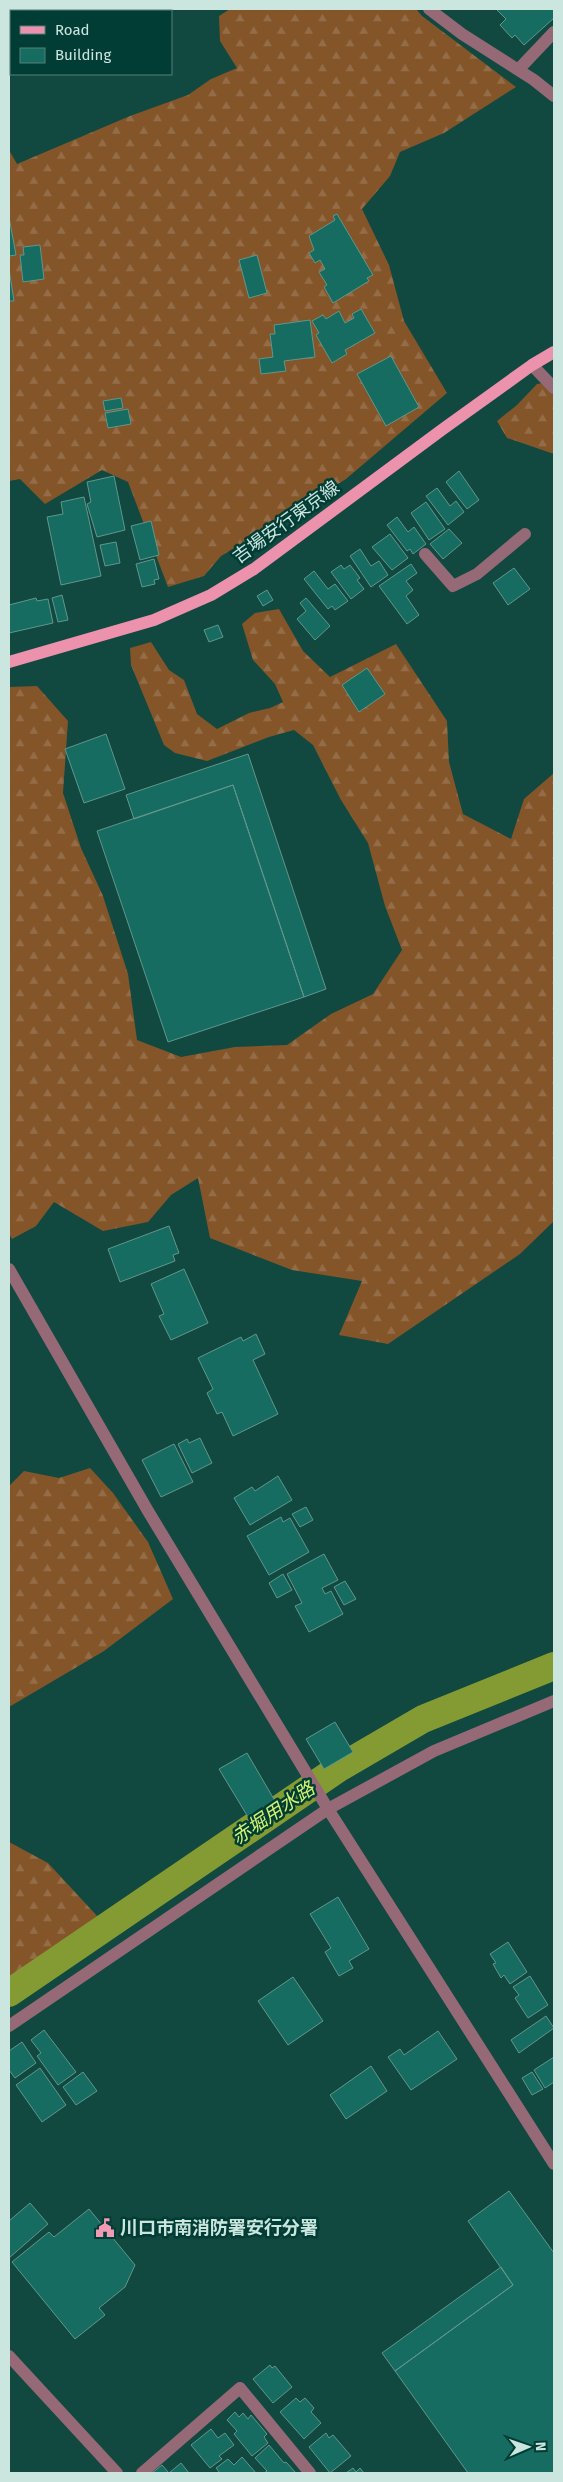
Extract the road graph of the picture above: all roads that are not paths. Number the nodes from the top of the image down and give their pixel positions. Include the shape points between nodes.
1 (428, 9) edge
2 (554, 32) edge
3 (518, 70) junction
4 (554, 96) edge
5 (554, 352) edge
6 (532, 365) junction
7 (554, 388) edge
8 (525, 534) dead end
9 (425, 554) dead end
10 (9, 662) edge
11 (9, 1269) edge
12 (554, 1701) edge
13 (328, 1809) junction
14 (9, 2026) edge
15 (554, 2164) edge
16 (9, 2356) edge
17 (117, 2473) edge
18 (142, 2473) edge
19 (310, 2473) edge

1 - 3 street
2 - 3 street
3 - 4 street
5 - 6 main road, 吉場安行東京線
6 - 7 street
6 - 10 main road, 吉場安行東京線 via 254,569 211,595 154,620
8 - 9 street via 477,574 453,586
11 - 13 street via 148,1511
12 - 13 street via 434,1751
13 - 14 street
13 - 15 street
16 - 17 street
18 - 19 street via 240,2388

